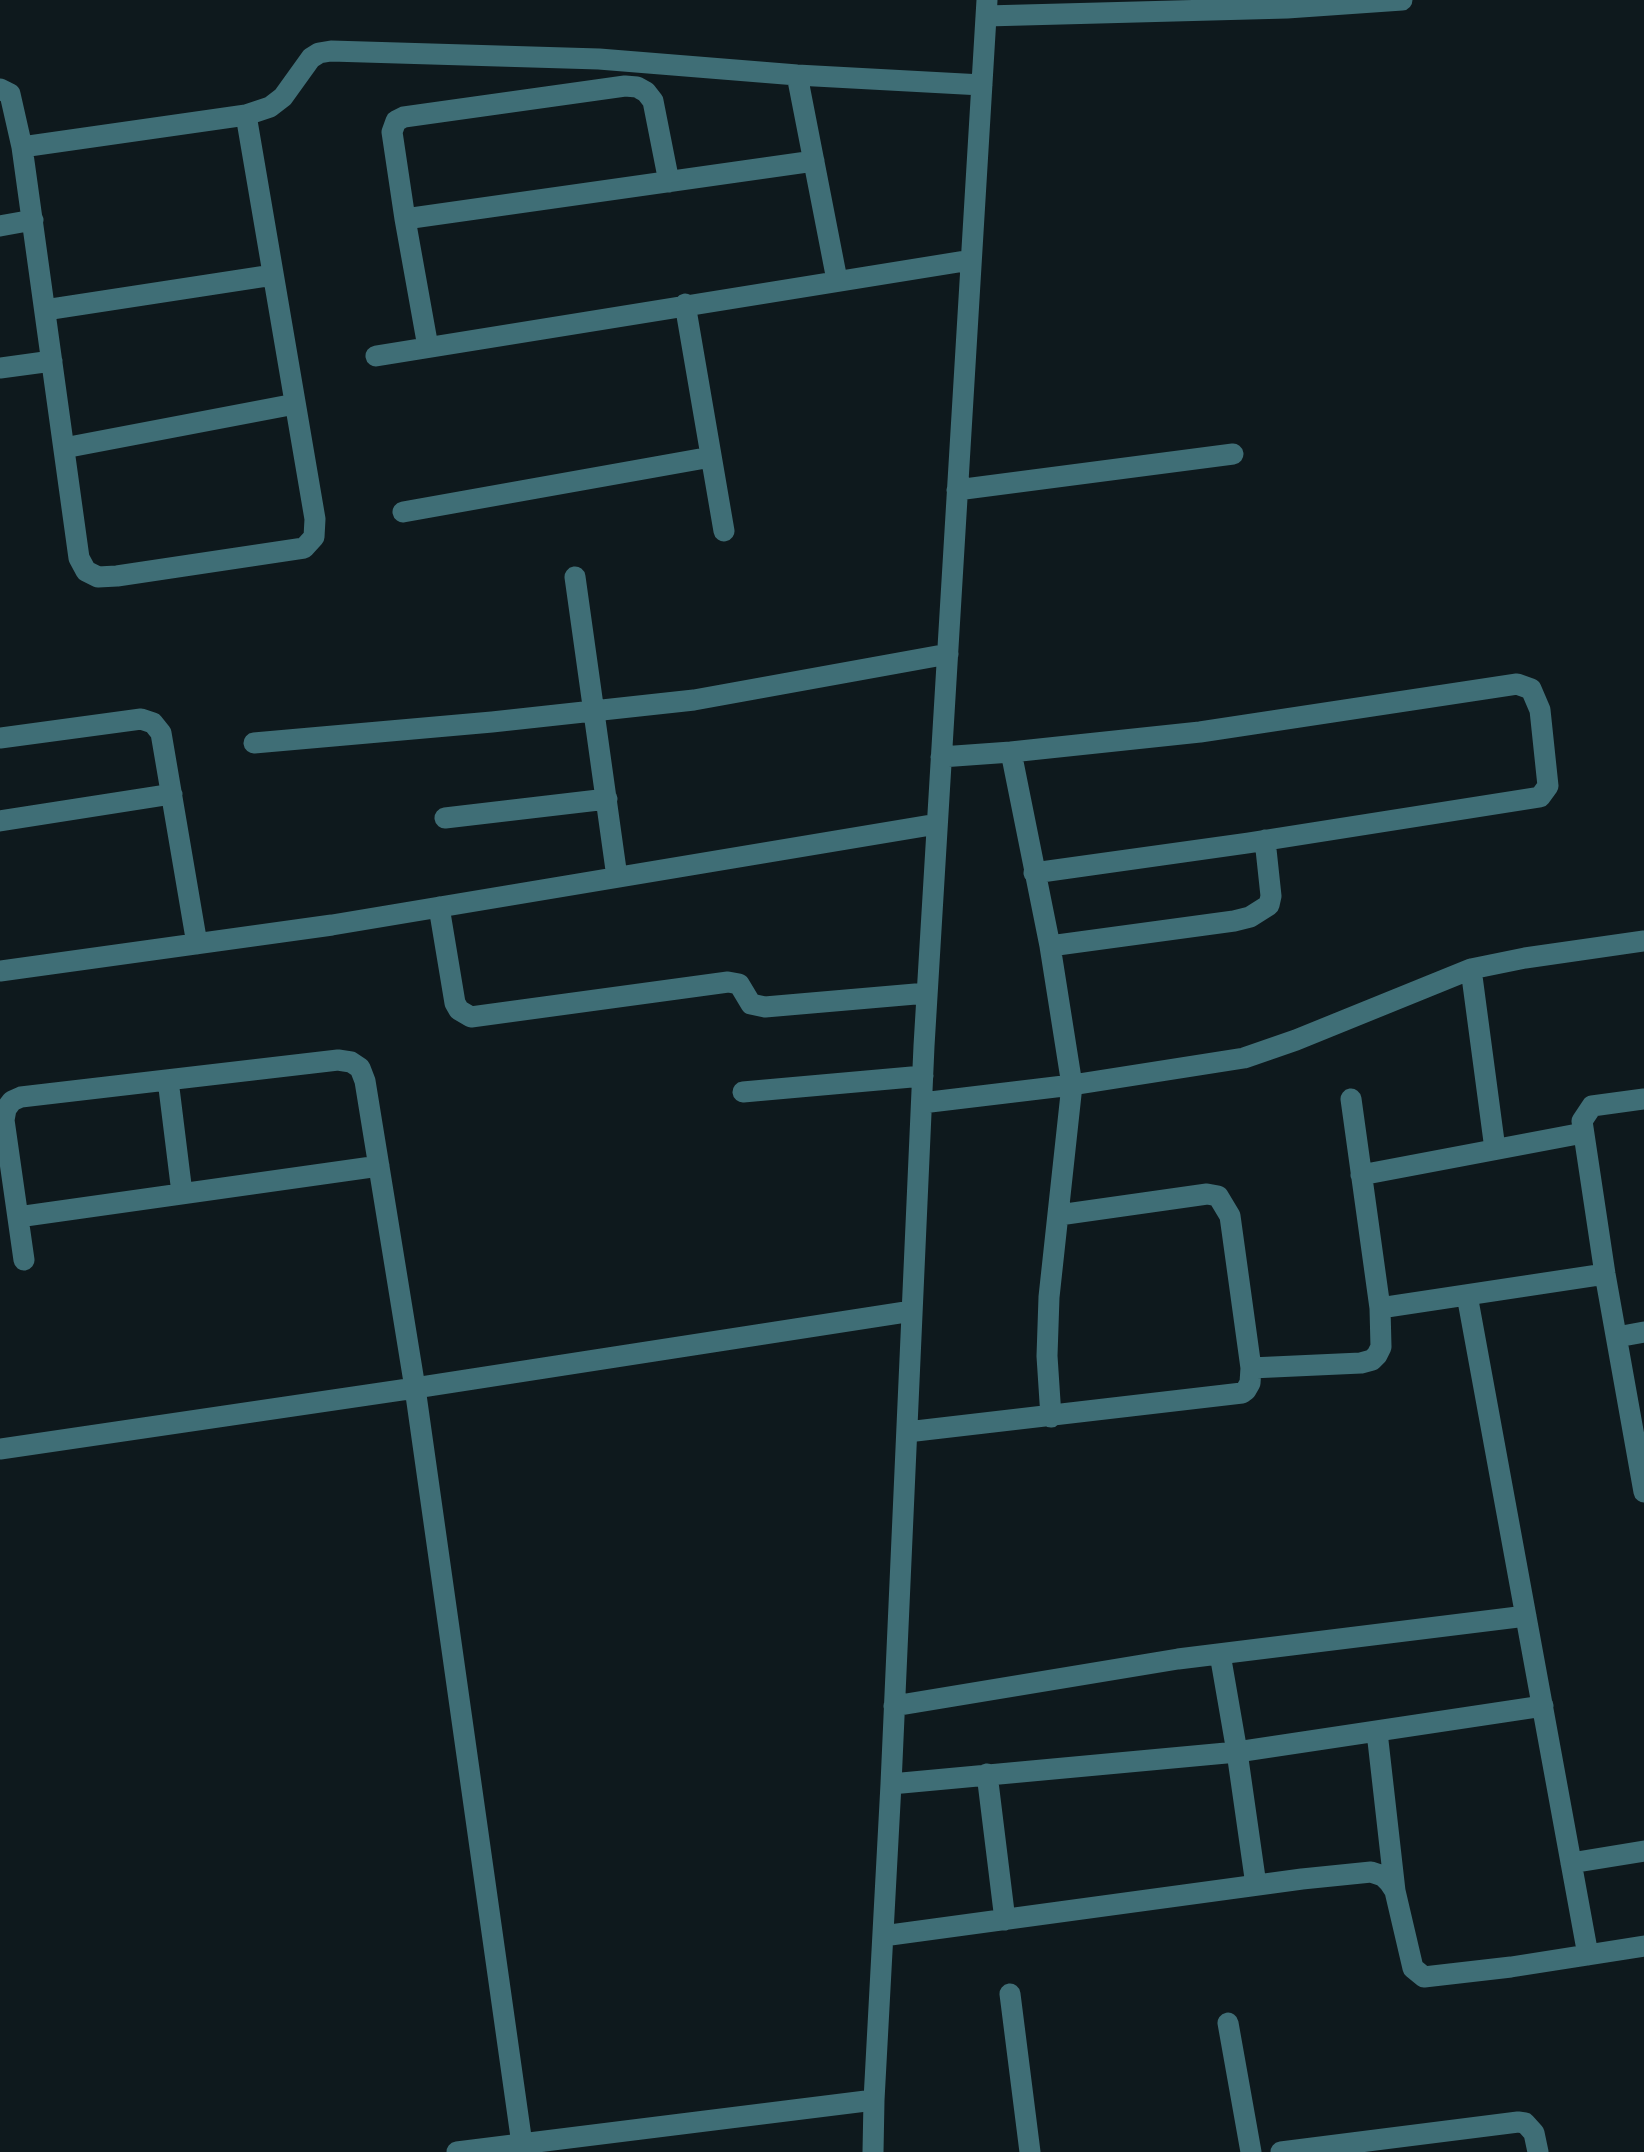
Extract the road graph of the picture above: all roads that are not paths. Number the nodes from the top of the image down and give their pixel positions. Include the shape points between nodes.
1 (1402, 0) edge
2 (987, 8) edge
3 (798, 75) junction
4 (982, 85) junction
5 (0, 89) edge
6 (246, 115) junction
7 (22, 146) junction
8 (814, 161) junction
9 (670, 182) junction
10 (405, 219) junction
11 (33, 220) junction
12 (0, 226) edge
13 (971, 260) junction
14 (273, 275) junction
15 (837, 280) junction
16 (685, 304) junction
17 (45, 310) junction
18 (428, 347) junction
19 (376, 356) dead end
20 (52, 361) junction
21 (0, 368) edge
22 (295, 404) junction
23 (64, 448) junction
24 (1234, 454) dead end
25 (711, 457) junction
26 (957, 490) junction
27 (403, 512) dead end
28 (724, 532) dead end
29 (575, 577) dead end
30 (948, 654) junction
31 (595, 711) junction
32 (0, 738) edge
33 (254, 743) dead end
34 (1011, 752) junction
35 (941, 757) junction
36 (172, 794) junction
37 (607, 799) junction
38 (445, 818) dead end
39 (0, 821) edge
40 (937, 824) junction
41 (1265, 840) junction
42 (1034, 873) junction
43 (617, 877) junction
44 (439, 907) junction
45 (1644, 941) edge
46 (197, 944) junction
47 (1050, 946) junction
48 (1472, 969) junction
49 (0, 971) edge
50 (927, 994) junction
51 (923, 1076) junction
52 (168, 1080) junction
53 (1072, 1085) junction
54 (743, 1092) dead end
55 (1351, 1099) dead end
56 (1644, 1099) edge
57 (922, 1103) junction
58 (1583, 1134) junction
59 (1495, 1149) junction
60 (379, 1166) junction
61 (1361, 1175) junction
62 (182, 1193) junction
63 (1059, 1215) junction
64 (18, 1217) junction
65 (24, 1260) dead end
66 (1605, 1274) junction
67 (1467, 1295) junction
68 (1380, 1308) junction
69 (912, 1311) junction
70 (1644, 1332) edge
71 (1617, 1337) junction
72 (1251, 1368) junction
73 (415, 1388) junction
74 (1050, 1417) junction
75 (907, 1432) junction
76 (0, 1449) edge
77 (1644, 1492) edge
78 (1526, 1616) junction
79 (1220, 1654) junction
80 (894, 1706) junction
81 (1543, 1706) junction
82 (1377, 1732) junction
83 (1237, 1752) junction
84 (988, 1774) junction
85 (891, 1784) junction
86 (1644, 1851) edge
87 (1571, 1863) junction
88 (1256, 1885) junction
89 (1395, 1891) junction
90 (1005, 1920) junction
91 (884, 1936) junction
92 (1644, 1946) edge
93 (1588, 1955) junction
94 (1010, 1994) dead end
95 (1228, 2022) dead end
96 (874, 2100) junction
97 (522, 2144) junction
98 (1309, 2150) edge
99 (457, 2152) edge
100 (873, 2152) edge
101 (1030, 2152) edge
102 (1251, 2152) edge
103 (1281, 2152) edge
104 (1538, 2152) edge

1 - 2 street via 1286,8
2 - 4 street
3 - 4 street
3 - 6 street via 599,59 331,50 310,58 283,97 270,107
3 - 8 street
4 - 13 street
5 - 7 street via 10,94
6 - 7 street
6 - 14 street
7 - 11 street
8 - 9 street
8 - 15 street
9 - 10 street
9 - 10 street via 653,101 637,87 625,86 396,121 392,132
10 - 18 street
11 - 12 street
11 - 17 street
13 - 15 street
13 - 26 street
14 - 17 street
14 - 22 street
15 - 16 street
16 - 18 street
16 - 25 street
17 - 20 street
18 - 19 street
20 - 21 street
20 - 23 street
22 - 23 street
22 - 23 street via 315,519 314,537 304,548 98,577 86,571 79,558
24 - 26 street
25 - 27 street
25 - 28 street
26 - 30 street
29 - 31 street
30 - 31 street via 694,700
30 - 35 street
31 - 33 street
31 - 37 street
32 - 36 street via 141,719 153,723 161,733
34 - 35 street
34 - 41 street via 1200,732 1518,684 1526,686 1535,695 1540,710 1548,786 1540,797
34 - 42 street
35 - 40 street
36 - 39 street
36 - 46 street
37 - 38 street
37 - 43 street
40 - 43 street
40 - 50 street
41 - 42 street
41 - 47 street via 1271,896 1269,904 1250,917
42 - 47 street
43 - 44 street
44 - 46 street
44 - 50 street via 455,1003 463,1014 471,1017 728,982 739,984 751,1004 764,1007
45 - 48 street
46 - 49 street
47 - 53 street
48 - 53 street via 1244,1058
48 - 59 street
50 - 51 street
51 - 54 street
51 - 57 street
52 - 60 street via 338,1060 351,1062 360,1068 365,1081
52 - 62 street
52 - 64 street via 21,1097 12,1101 4,1120
53 - 57 street
53 - 63 street
55 - 61 street
56 - 58 street via 1592,1106 1582,1121
57 - 69 street
58 - 59 street
58 - 66 street
59 - 61 street
60 - 62 street
60 - 73 street
61 - 68 street
62 - 64 street
63 - 72 street via 1207,1194 1218,1196 1230,1216
63 - 74 street via 1048,1325
64 - 65 street
66 - 67 street
66 - 71 street
67 - 68 street
67 - 78 street
68 - 72 street via 1381,1347 1372,1360
69 - 73 street
69 - 75 street
70 - 71 street
71 - 77 street
72 - 74 street via 1250,1383 1242,1393
73 - 76 street
73 - 97 street
74 - 75 street
75 - 80 street
78 - 79 street
78 - 81 street
79 - 80 street
79 - 83 street
80 - 85 street
81 - 82 street
81 - 87 street
82 - 83 street
82 - 89 street
83 - 84 street
83 - 88 street
84 - 85 street
84 - 90 street
85 - 91 street
86 - 87 street
87 - 93 street
88 - 89 street via 1371,1872 1383,1876
88 - 90 street
89 - 93 street via 1413,1968 1424,1977
90 - 91 street
91 - 96 street
92 - 93 street
94 - 101 street
95 - 102 street
96 - 97 street
96 - 100 street
97 - 99 street
98 - 103 street
98 - 104 street via 1518,2122 1525,2123 1534,2133

